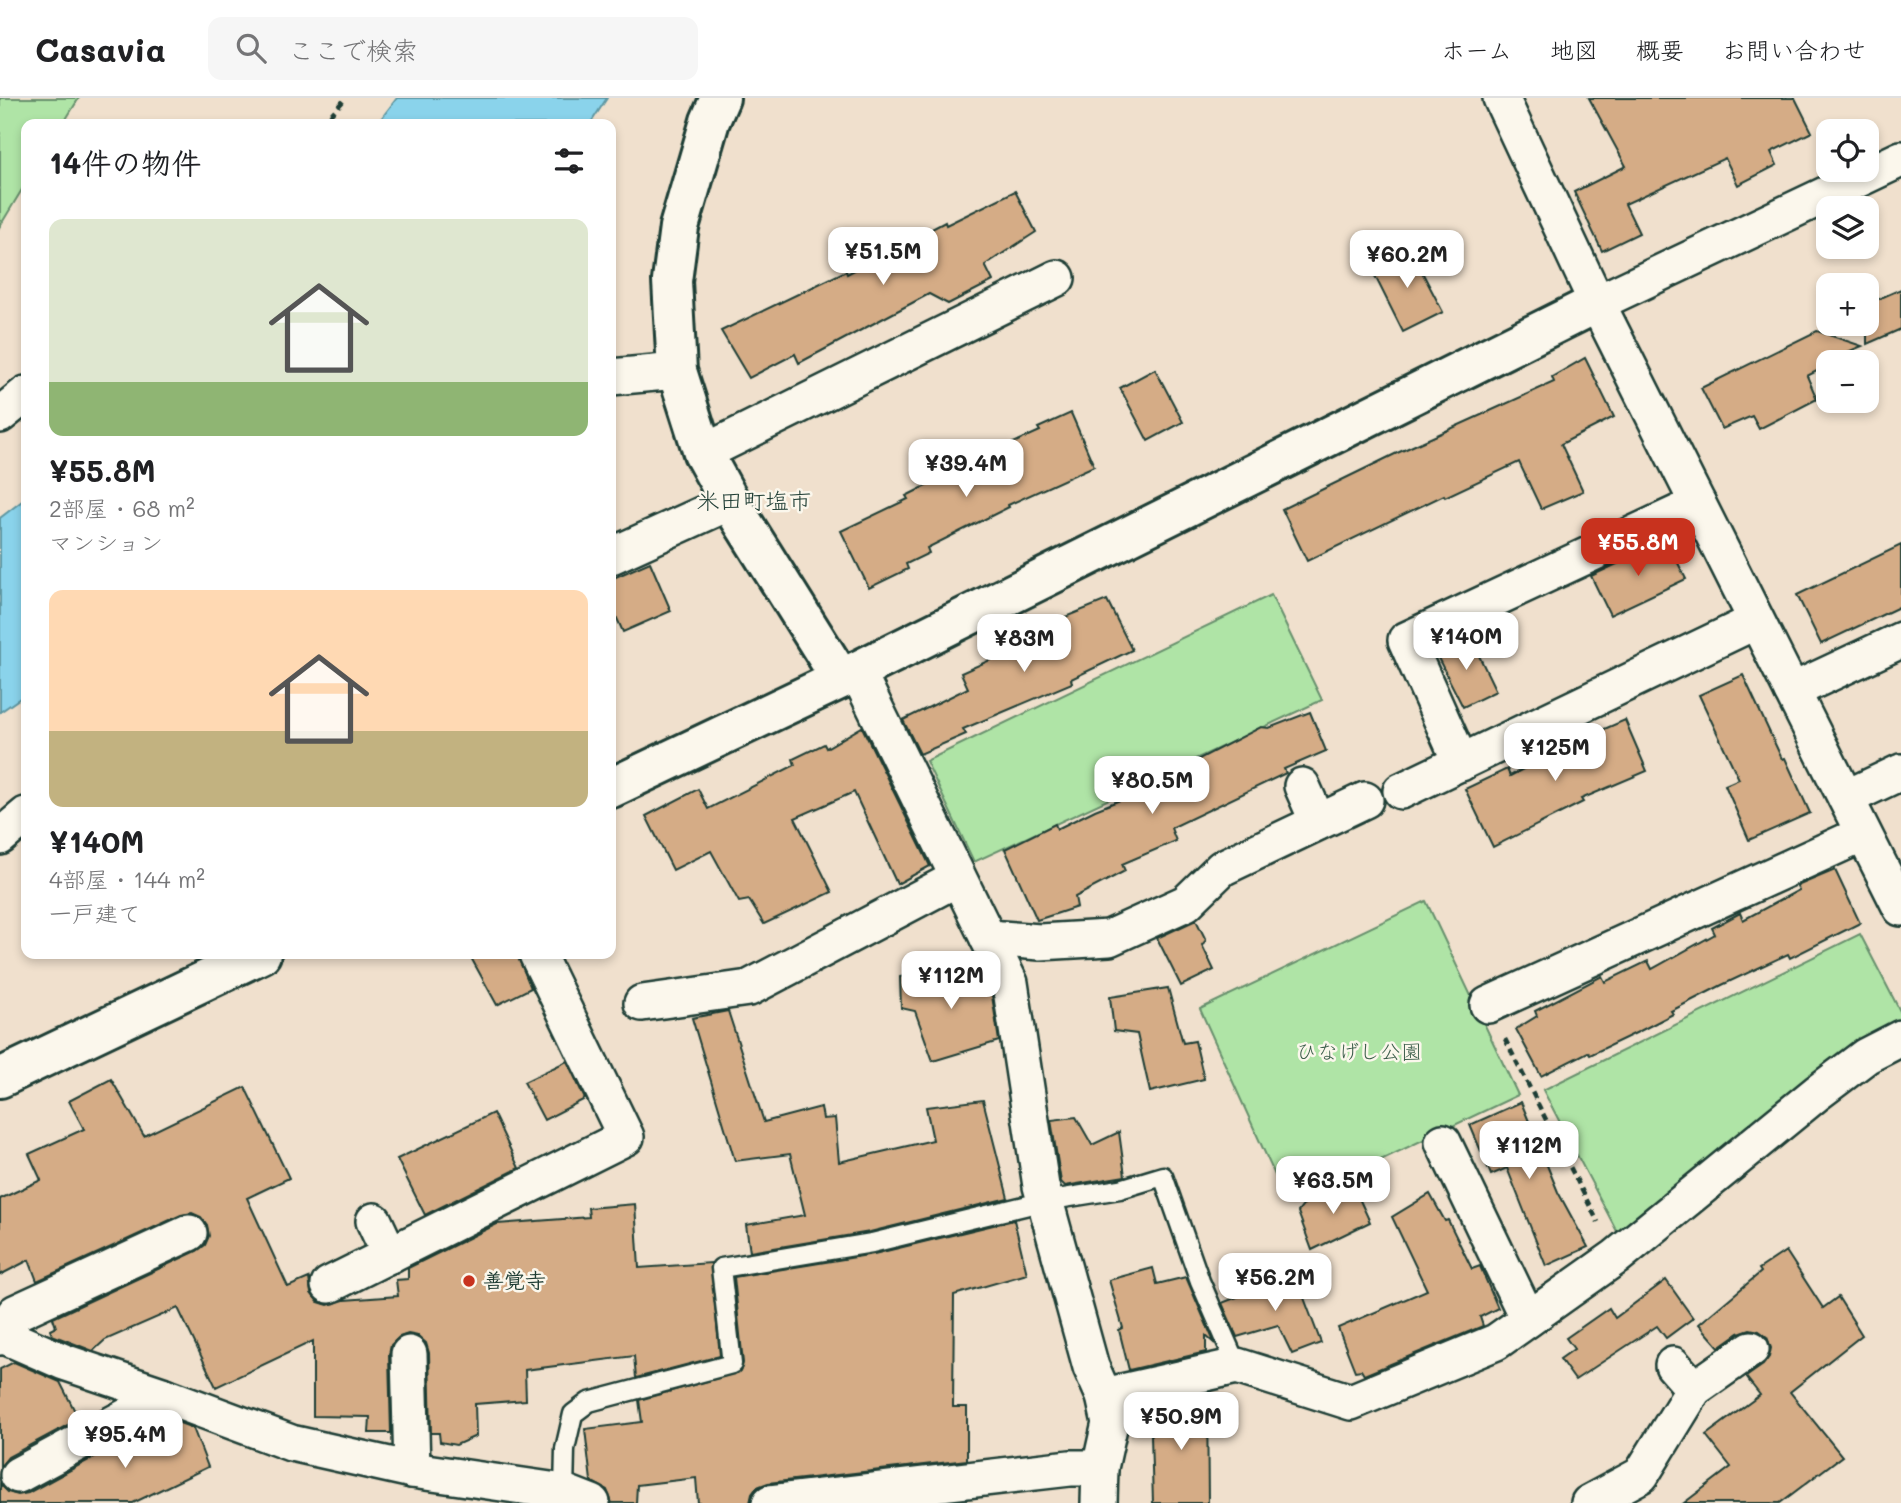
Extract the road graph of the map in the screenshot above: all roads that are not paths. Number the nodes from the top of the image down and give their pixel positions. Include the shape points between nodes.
1 (720, 98) edge
2 (1501, 98) edge
3 (1901, 159) edge
4 (1058, 278) dead end
5 (1597, 303) junction
6 (677, 371) junction
7 (616, 377) edge
8 (21, 398) edge
9 (0, 415) edge
10 (704, 453) junction
11 (730, 502) junction
12 (1698, 504) junction
13 (616, 554) edge
14 (1756, 621) junction
15 (1901, 639) edge
16 (849, 675) junction
17 (1792, 691) junction
18 (1461, 763) junction
19 (1901, 772) edge
20 (616, 786) edge
21 (1302, 786) dead end
22 (1401, 791) dead end
23 (1846, 797) junction
24 (1365, 800) dead end
25 (21, 819) edge
26 (1318, 822) junction
27 (1863, 834) junction
28 (0, 836) edge
29 (958, 878) junction
30 (1899, 897) edge
31 (988, 938) junction
32 (250, 959) edge
33 (539, 959) edge
34 (642, 1003) dead end
35 (1488, 1005) road end
36 (1901, 1038) edge
37 (0, 1078) edge
38 (1443, 1142) dead end
39 (1045, 1201) junction
40 (374, 1221) dead end
41 (189, 1233) dead end
42 (390, 1255) junction
43 (329, 1285) dead end
44 (1528, 1319) junction
45 (1, 1335) edge
46 (1751, 1349) dead end
47 (409, 1354) dead end
48 (1237, 1366) junction
49 (165, 1396) junction
50 (1104, 1396) junction
51 (1100, 1468) junction
52 (412, 1470) junction
53 (18, 1475) dead end
54 (578, 1497) edge
55 (770, 1503) edge
56 (1099, 1503) edge
57 (1590, 1503) edge

1 - 6 street via 679,227 671,281
2 - 5 street
3 - 5 street
4 - 10 street
5 - 12 street
5 - 16 street
6 - 7 street
6 - 10 street
8 - 9 street
10 - 11 street
11 - 13 street
11 - 16 street
12 - 14 street
12 - 18 street via 1406,640
14 - 17 street
14 - 18 street
15 - 17 street
16 - 20 street
16 - 29 street
17 - 23 street
18 - 22 street
19 - 23 street
21 - 26 street
23 - 27 street
24 - 26 street
25 - 28 street
26 - 31 street via 1222,868 1185,903 1109,938 1040,942
27 - 30 street
27 - 35 street
29 - 31 street
29 - 34 street via 749,988
31 - 39 street via 1010,983
32 - 37 street
33 - 42 street via 626,1137
36 - 44 street via 1866,1056 1616,1257
38 - 44 street
39 - 48 lane via 1163,1177
39 - 50 street via 1091,1367
39 - 54 lane via 872,1243 721,1268 732,1364 589,1402 573,1414 565,1450
40 - 42 street
41 - 45 street via 15,1313
42 - 43 street
44 - 48 street via 1496,1342 1351,1402
45 - 49 street
46 - 57 street via 1683,1377 1642,1475
47 - 52 street
48 - 50 street
49 - 52 street via 291,1443
49 - 53 street
50 - 51 street via 1110,1423
51 - 55 street
51 - 56 street
52 - 54 street

